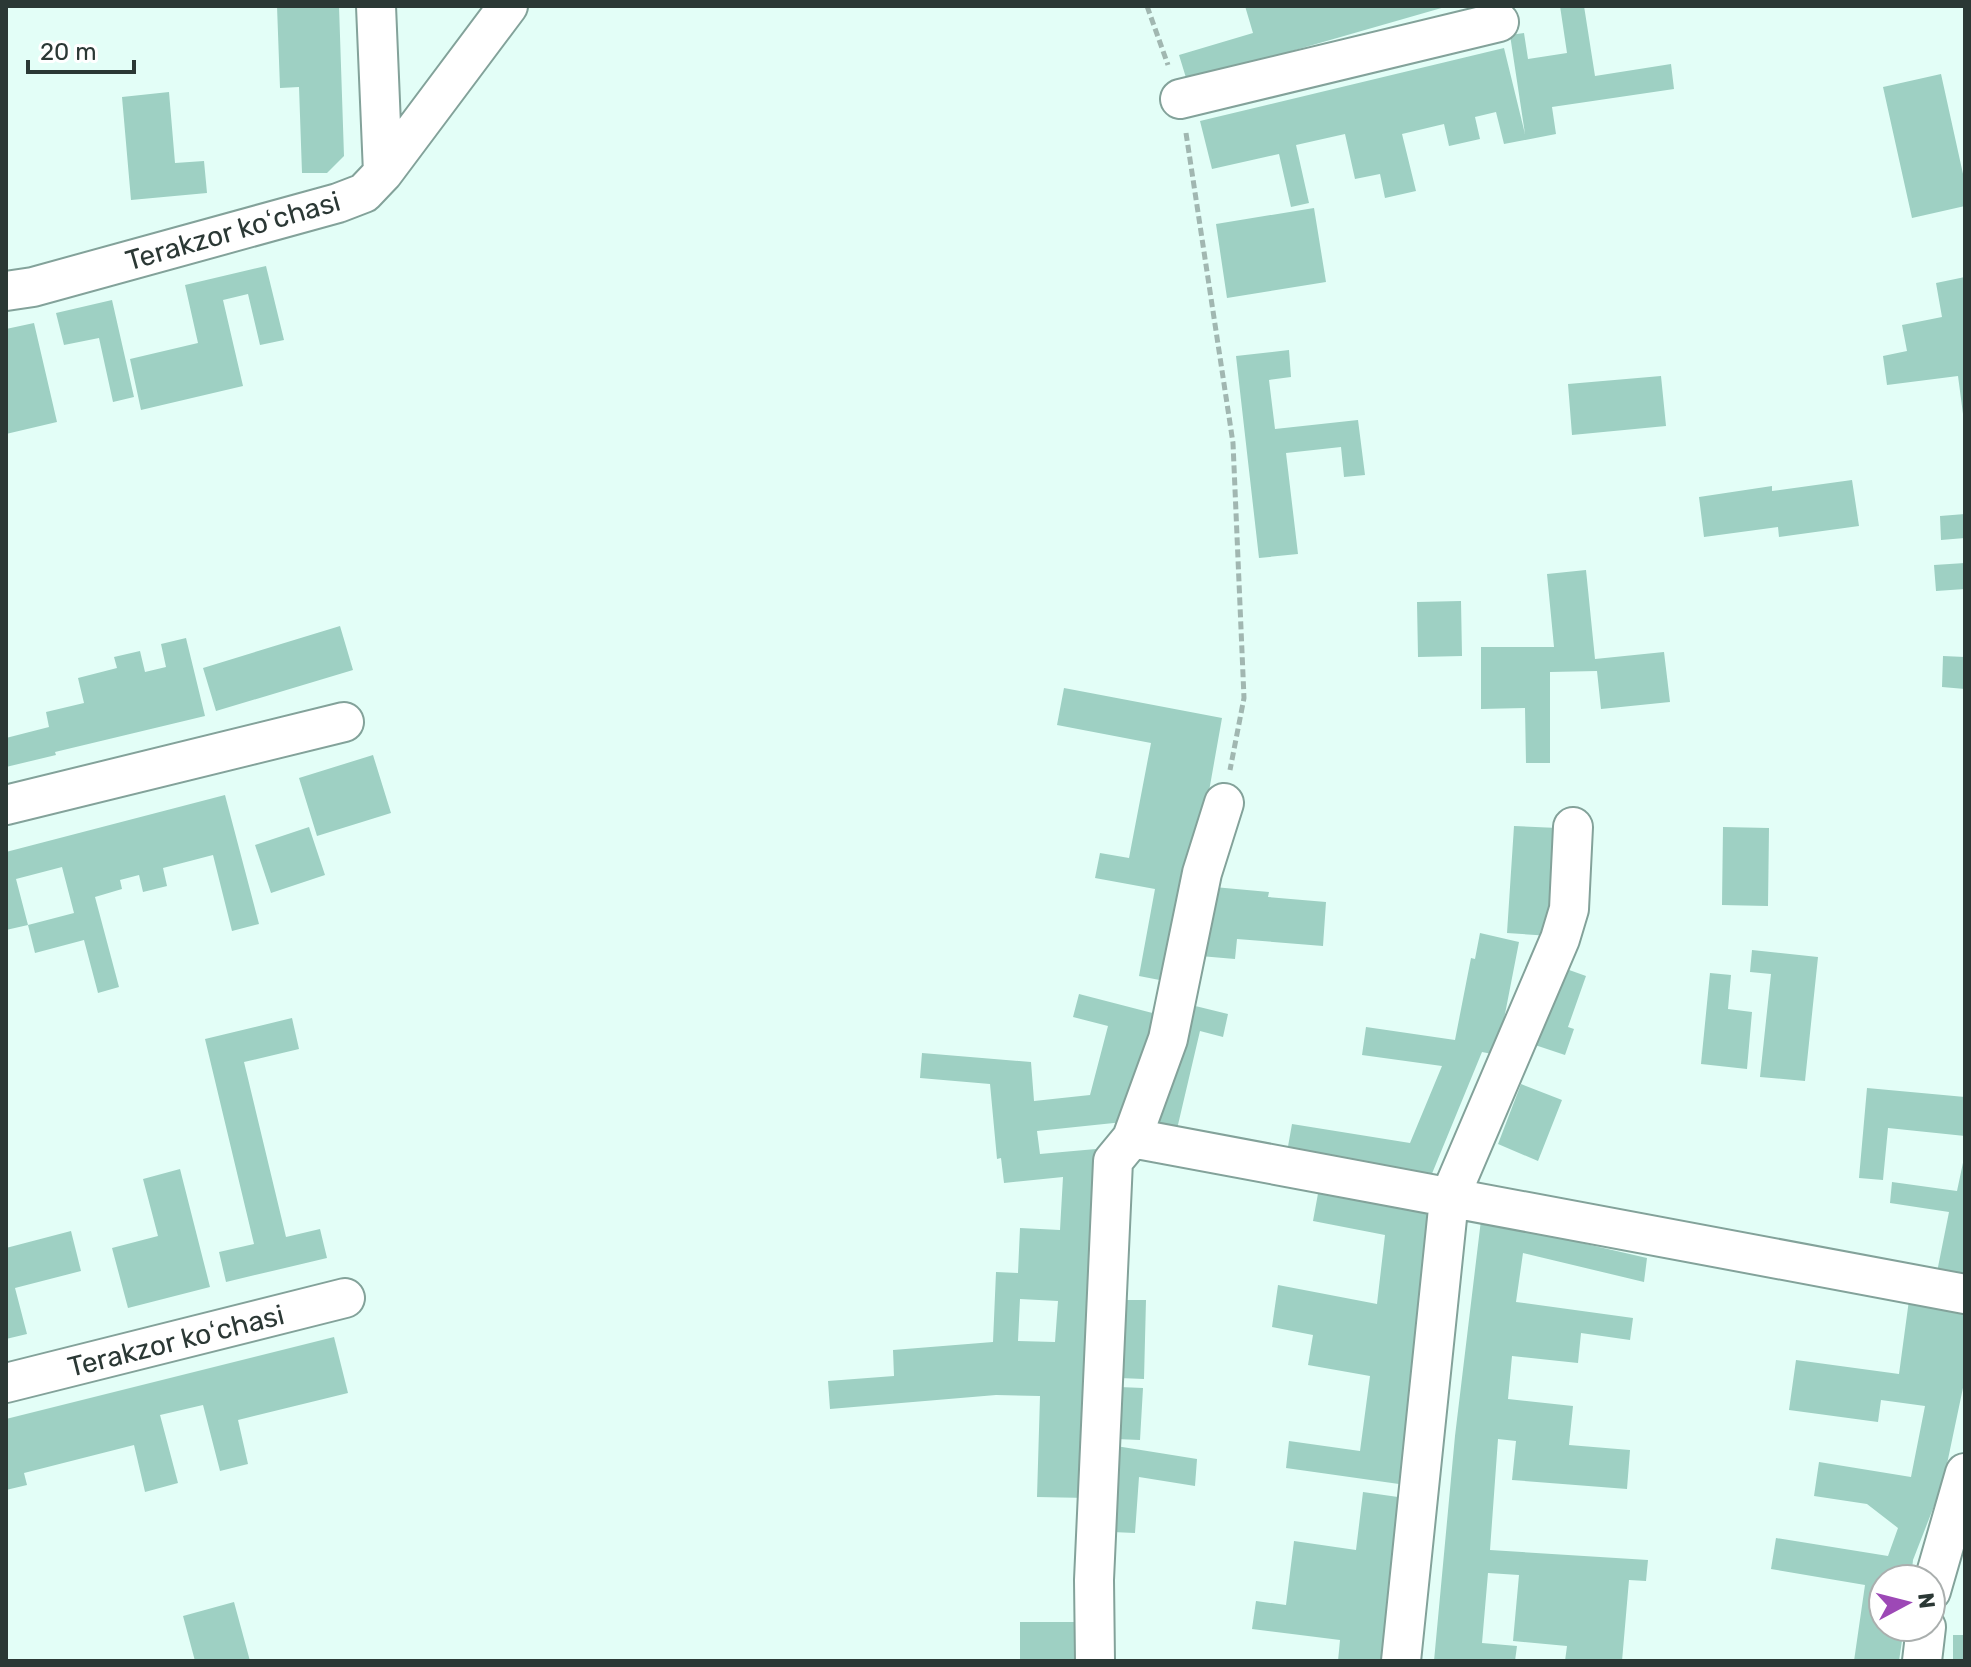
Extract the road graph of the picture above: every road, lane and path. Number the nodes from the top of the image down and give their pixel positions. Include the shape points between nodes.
1 (376, 6) edge
2 (508, 6) edge
3 (1147, 6) edge
4 (1499, 22) dead end
5 (1180, 99) junction
6 (383, 173) junction
7 (6, 291) edge
8 (344, 722) dead end
9 (1224, 803) joint
10 (6, 805) edge
11 (1573, 827) dead end
12 (1132, 1138) junction
13 (1449, 1199) junction
14 (1965, 1294) edge
15 (345, 1298) dead end
16 (6, 1383) edge
17 (1965, 1473) edge
18 (1939, 1563) edge
19 (1095, 1661) edge
20 (1401, 1661) edge

1 - 6 street
2 - 6 street, Terakzor koʻchasi
3 - 5 path
4 - 5 street
5 - 9 path via 1233,443 1244,698
6 - 7 street, Terakzor koʻchasi via 364,193 338,203
8 - 10 street
9 - 12 street via 1202,873 1168,1039
11 - 13 street via 1569,909 1560,939
12 - 13 street
12 - 19 street via 1113,1161
13 - 14 street
13 - 20 street
15 - 16 street, Terakzor koʻchasi
17 - 18 street

